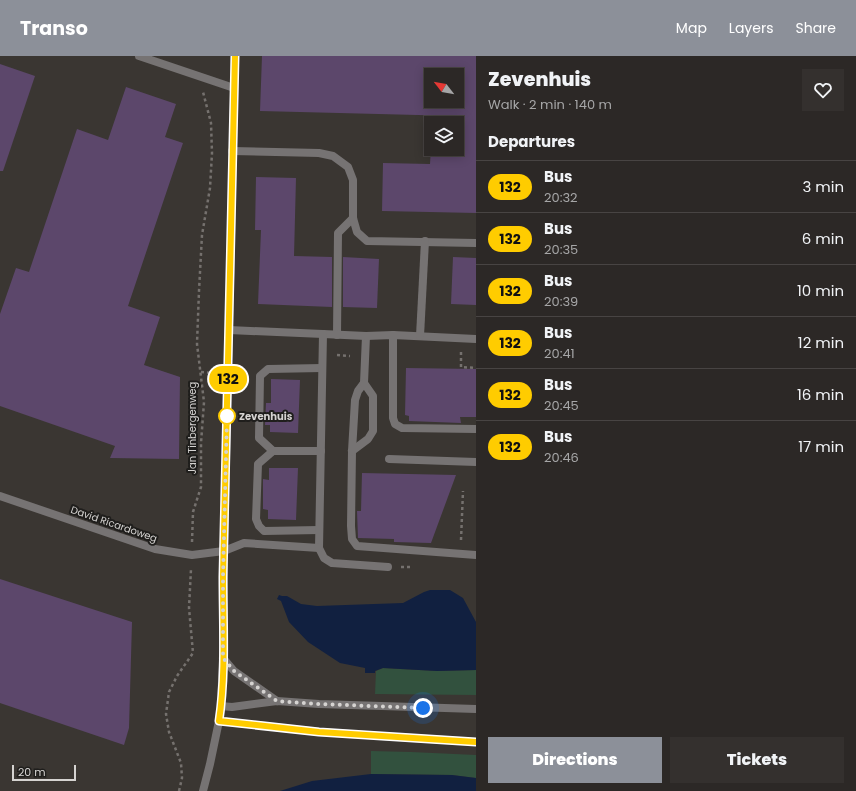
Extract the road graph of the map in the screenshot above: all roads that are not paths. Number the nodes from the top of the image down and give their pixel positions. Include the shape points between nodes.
1 (139, 56) edge
2 (235, 56) edge
3 (234, 88) junction
4 (232, 151) junction
5 (353, 218) junction
6 (425, 241) junction
7 (476, 243) edge
8 (229, 330) junction
9 (323, 334) junction
10 (337, 335) junction
11 (392, 335) junction
12 (366, 336) junction
13 (420, 336) junction
14 (476, 339) edge
15 (322, 368) junction
16 (364, 382) junction
17 (476, 429) edge
18 (273, 451) junction
19 (321, 451) junction
20 (352, 451) junction
21 (389, 459) dead end
22 (476, 462) edge
23 (0, 496) edge
24 (318, 530) junction
25 (319, 548) junction
26 (224, 551) junction
27 (476, 554) edge
28 (388, 567) dead end
29 (223, 658) junction
30 (277, 701) junction
31 (221, 706) junction
32 (476, 709) edge
33 (219, 721) junction
34 (476, 742) edge
35 (203, 791) edge

1 - 3 street
2 - 3 street
3 - 4 street
4 - 5 street via 319,153 333,156 348,167 352,180
4 - 8 street
5 - 6 street via 357,232 367,241
5 - 10 street via 338,233
6 - 7 street
6 - 13 street
8 - 9 street
8 - 26 street
9 - 10 street
9 - 15 street
10 - 12 street
11 - 12 street
11 - 13 street
11 - 17 street via 395,424 402,428
12 - 16 street
13 - 14 street
15 - 18 street via 268,369 260,376 259,438
15 - 19 street
16 - 20 street via 355,400
16 - 20 street via 373,396 373,432
18 - 19 street
18 - 24 street via 258,464 256,519 259,526 264,531
19 - 24 street
20 - 27 street via 351,526 352,539 357,546
21 - 22 street
23 - 26 street, David Ricardoweg via 155,549 192,555
24 - 25 street
25 - 26 street via 244,544
25 - 28 street via 324,558 332,563
26 - 29 street
29 - 30 street via 234,671
29 - 31 street
30 - 31 street
30 - 32 street
31 - 33 street
33 - 34 street via 319,732
33 - 35 street

